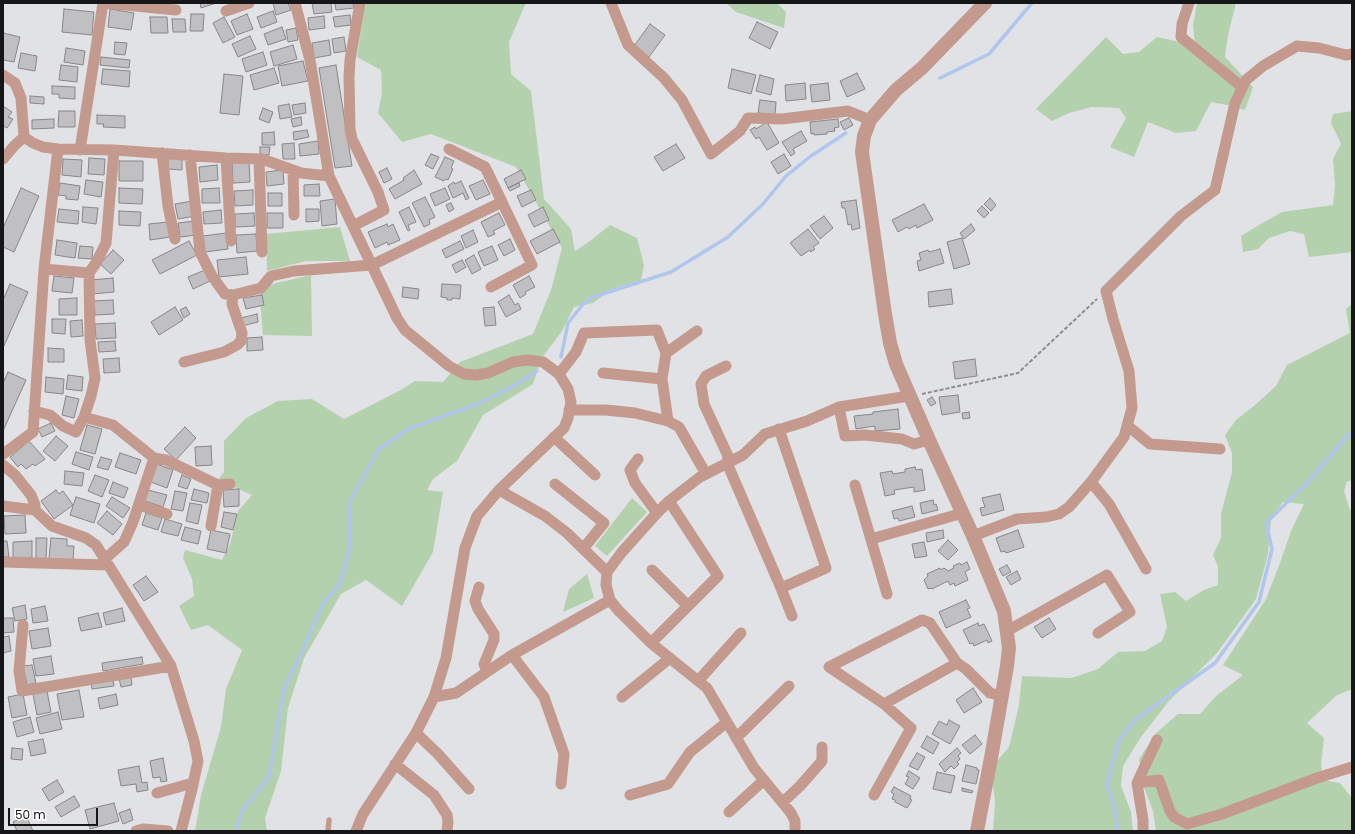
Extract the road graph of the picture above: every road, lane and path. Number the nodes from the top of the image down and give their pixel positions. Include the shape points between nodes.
1 (103, 3) edge
2 (249, 3) edge
3 (295, 3) edge
4 (360, 3) edge
5 (610, 3) edge
6 (985, 3) edge
7 (1188, 3) edge
8 (176, 10) dead end
9 (226, 11) dead end
10 (1352, 54) edge
11 (3, 75) edge
12 (1242, 87) junction
13 (870, 120) junction
14 (24, 137) junction
15 (58, 149) junction
16 (449, 149) dead end
17 (80, 150) junction
18 (114, 150) junction
19 (162, 153) junction
20 (190, 156) junction
21 (226, 158) junction
22 (3, 159) edge
23 (259, 159) junction
24 (293, 170) junction
25 (329, 176) junction
26 (502, 202) junction
27 (294, 215) dead end
28 (353, 226) junction
29 (175, 239) dead end
30 (231, 241) dead end
31 (262, 252) dead end
32 (372, 265) junction
33 (44, 269) junction
34 (89, 273) junction
35 (491, 287) dead end
36 (1106, 291) junction
37 (233, 295) junction
38 (697, 331) dead end
39 (666, 353) junction
40 (184, 362) dead end
41 (726, 366) dead end
42 (603, 373) dead end
43 (559, 374) junction
44 (662, 379) junction
45 (910, 396) junction
46 (838, 406) junction
47 (34, 410) junction
48 (569, 410) junction
49 (84, 417) junction
50 (668, 421) junction
51 (1128, 426) junction
52 (779, 429) junction
53 (554, 438) junction
54 (929, 440) junction
55 (1220, 449) dead end
56 (3, 454) edge
57 (154, 458) junction
58 (638, 459) dead end
59 (727, 463) junction
60 (3, 465) edge
61 (706, 474) junction
62 (595, 475) dead end
63 (1091, 482) junction
64 (230, 484) dead end
65 (555, 484) dead end
66 (218, 485) junction
67 (855, 485) dead end
68 (498, 490) junction
69 (669, 501) junction
70 (139, 505) junction
71 (3, 506) edge
72 (35, 510) junction
73 (657, 513) junction
74 (963, 513) junction
75 (167, 514) dead end
76 (211, 526) dead end
77 (973, 536) junction
78 (871, 540) junction
79 (583, 549) junction
80 (3, 562) edge
81 (106, 562) junction
82 (1146, 569) dead end
83 (652, 570) dead end
84 (607, 572) junction
85 (479, 587) dead end
86 (781, 588) junction
87 (887, 594) dead end
88 (610, 600) junction
89 (688, 606) junction
90 (792, 616) dead end
91 (23, 625) dead end
92 (1007, 631) junction
93 (1098, 633) dead end
94 (741, 634) dead end
95 (651, 643) junction
96 (512, 654) junction
97 (670, 658) junction
98 (957, 663) junction
99 (171, 666) junction
100 (487, 671) junction
101 (698, 681) junction
102 (789, 686) dead end
103 (434, 696) junction
104 (1003, 696) junction
105 (622, 697) dead end
106 (884, 704) junction
107 (727, 722) junction
108 (416, 734) junction
109 (736, 738) junction
110 (1157, 740) dead end
111 (822, 747) dead end
112 (395, 764) junction
113 (1352, 767) edge
114 (764, 780) junction
115 (193, 783) junction
116 (1137, 783) junction
117 (561, 784) dead end
118 (469, 789) dead end
119 (157, 793) dead end
120 (630, 795) dead end
121 (874, 795) dead end
122 (783, 802) junction
123 (730, 812) dead end
124 (330, 820) dead end
125 (136, 831) edge
126 (168, 831) edge
127 (181, 831) edge
128 (328, 831) edge
129 (356, 831) edge
130 (447, 831) edge
131 (795, 831) edge
132 (977, 831) edge
133 (1143, 831) edge

1 - 8 street
1 - 17 street
2 - 9 street
3 - 25 street via 310,60
4 - 28 street via 350,60 350,128 352,139 384,210
5 - 13 street via 628,45 664,78 682,100 711,154 740,131 748,118 782,119 848,112
6 - 13 street via 922,68 896,90
7 - 12 street via 1181,37
10 - 12 street via 1297,46 1263,66 1246,80
11 - 14 street via 14,83 21,98
12 - 36 street via 1234,103 1215,190 1181,216
13 - 45 street via 862,152 864,172 890,343
14 - 15 street via 43,147
14 - 22 street
15 - 17 street
15 - 33 street
16 - 26 street via 485,167
17 - 18 street
18 - 19 street
18 - 34 street via 106,243
19 - 20 street
19 - 29 street
20 - 21 street
20 - 37 street via 200,252 212,276 226,294
21 - 23 street
21 - 30 street
23 - 24 street
23 - 31 street
24 - 25 street
24 - 27 street
25 - 28 street
26 - 32 street
26 - 35 street via 532,265
28 - 32 street
32 - 37 street via 294,271 271,276 261,288
32 - 43 street via 396,318 405,330 449,366 464,374 476,375 488,373 513,362 527,360 543,362
33 - 34 street
33 - 47 street
34 - 49 street via 90,340 95,378
36 - 45 path via 1018,373
36 - 51 street via 1129,371 1132,408
37 - 40 street via 232,304 242,333 241,341 224,352
38 - 39 street
39 - 43 street via 657,330 584,333 576,352
39 - 44 street
41 - 59 street via 706,376 701,384 704,404 728,456
42 - 44 street
43 - 48 street via 568,389 571,402
44 - 50 street
45 - 46 street
45 - 54 street
46 - 52 street via 807,421
46 - 54 street via 845,436 865,434 902,439 914,444
47 - 49 street via 50,415 63,426 76,432
47 - 56 street via 33,432
48 - 50 street via 635,412
48 - 53 street via 564,428
49 - 57 street via 113,425
50 - 61 street via 679,427
51 - 55 street via 1150,444
51 - 63 street via 1124,437
52 - 59 street via 765,434 743,455
52 - 86 street via 826,568
53 - 62 street
53 - 68 street
54 - 74 street
57 - 66 street via 166,460
57 - 70 street
58 - 73 street via 630,470 635,483
59 - 61 street
59 - 86 street
60 - 72 street via 31,495
61 - 69 street
63 - 77 street via 1069,508 1059,514 1017,519
63 - 82 street via 1109,504
64 - 66 street
65 - 79 street via 604,523
66 - 76 street
67 - 78 street
68 - 79 street via 545,516
68 - 103 street via 477,516 465,548 446,658
69 - 73 street
69 - 89 street via 718,576
70 - 75 street
70 - 81 street via 124,542
71 - 72 street
72 - 81 street via 52,526 86,538 96,545
73 - 84 street
74 - 77 street
74 - 78 street
77 - 92 street via 1004,611
78 - 87 street
79 - 84 street
80 - 81 street
81 - 99 street
83 - 89 street
84 - 88 street via 606,585
85 - 100 street via 475,601 494,634 484,664
86 - 90 street
88 - 95 street
88 - 96 street
89 - 95 street
91 - 99 street via 19,671 22,691
92 - 93 street via 1107,575 1130,612
92 - 104 street via 1009,648
94 - 101 street
95 - 97 street
96 - 100 street
96 - 117 street via 544,698 564,754
97 - 101 street
97 - 105 street
98 - 104 street via 990,692
98 - 106 street
98 - 106 street via 930,623 922,620 829,667
99 - 115 street via 198,761
100 - 103 street via 456,693
101 - 107 street via 707,688
102 - 109 street
103 - 108 street
104 - 132 street
106 - 121 street via 911,728
107 - 109 street
107 - 120 street via 690,752 668,784
108 - 112 street
108 - 118 street
109 - 114 street
110 - 116 street
111 - 122 street via 822,761
112 - 129 street via 363,814
112 - 130 street via 434,795 447,815
113 - 116 street via 1187,824 1174,817 1170,811 1159,780
114 - 122 street
114 - 123 street
115 - 119 street
115 - 127 street
116 - 133 street
122 - 131 street via 795,821
124 - 128 lane
125 - 126 street

